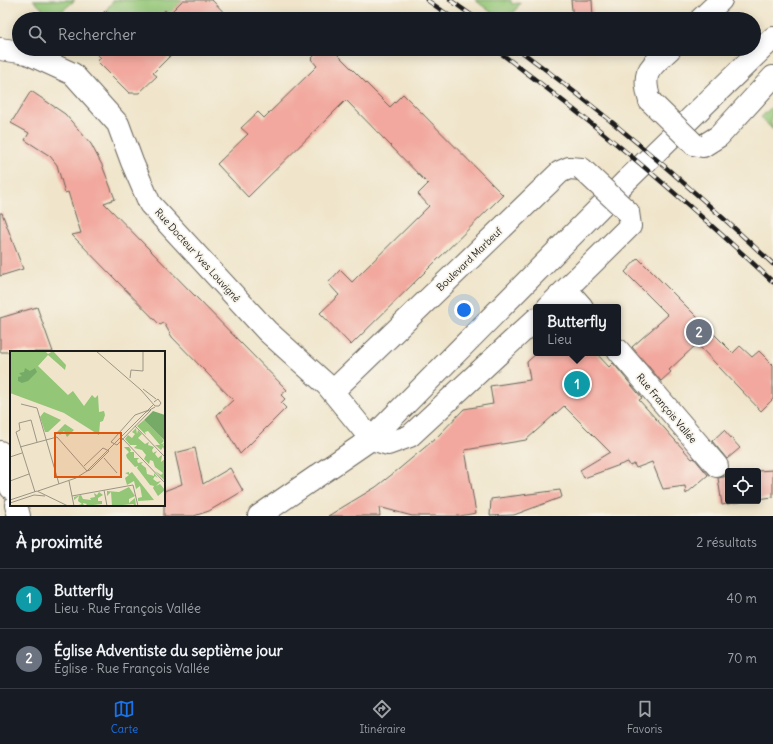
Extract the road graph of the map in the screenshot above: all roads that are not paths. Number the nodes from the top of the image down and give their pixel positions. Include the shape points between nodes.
1 (721, 0) edge
2 (708, 12) edge
3 (773, 38) edge
4 (0, 49) edge
5 (761, 50) edge
6 (12, 51) edge
7 (34, 56) edge
8 (664, 56) edge
9 (754, 56) edge
10 (773, 77) edge
11 (567, 290) junction
12 (551, 304) edge
13 (579, 304) edge
14 (533, 322) edge
15 (621, 354) edge
16 (333, 391) junction
17 (370, 439) junction
18 (0, 452) edge
19 (717, 466) dead end
20 (10, 485) edge
21 (16, 506) edge
22 (270, 512) edge
23 (20, 516) edge

1 - 2 street
3 - 5 street
4 - 6 street, Rue Docteur Yves Louvigné
7 - 16 street, Rue Docteur Yves Louvigné via 73,74 118,124 150,204 267,331
8 - 10 street, bridge via 647,74 645,85 650,101 694,144 703,146 719,136
9 - 17 street via 625,182
11 - 12 street, Boulevard Marbeuf
11 - 13 street
11 - 16 street, Boulevard Marbeuf, bridge via 630,226 628,212 582,169 568,168 560,172
14 - 17 street via 410,436 388,444
15 - 19 street, Rue François Vallée
16 - 17 street, Rue Docteur Yves Louvigné
17 - 22 street
18 - 20 street
21 - 23 street

